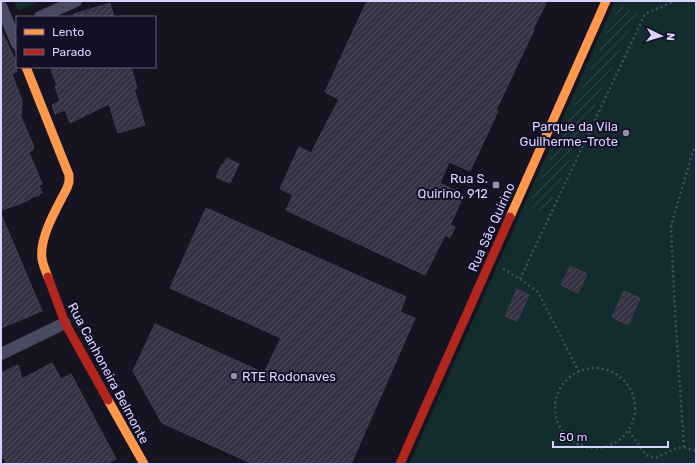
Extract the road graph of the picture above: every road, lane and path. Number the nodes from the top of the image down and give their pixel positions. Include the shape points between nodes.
1 (76, 1) edge
2 (606, 1) edge
3 (674, 1) edge
4 (1, 6) edge
5 (42, 16) edge
6 (14, 28) edge
7 (16, 39) edge
8 (26, 68) edge
9 (696, 147) edge
10 (498, 266) dead end
11 (520, 279) junction
12 (65, 323) junction
13 (1, 354) edge
14 (579, 372) junction
15 (629, 431) junction
16 (684, 447) junction
17 (696, 451) edge
18 (144, 464) edge
19 (400, 464) edge

1 - 5 street
2 - 19 street, Rua São Quirino
3 - 11 path via 645,14
4 - 6 street
6 - 7 street
8 - 12 street, Rua Canhoneira Belmonte via 69,175 69,182 42,244 42,259
9 - 16 path via 671,226
10 - 11 path
11 - 14 path via 538,292
12 - 13 street
12 - 18 street, Rua Canhoneira Belmonte
14 - 15 path via 600,368 613,372 624,380 632,391 636,405
14 - 15 path via 564,383 558,394 555,406 556,419 562,431 570,440 582,447 594,449 607,448
15 - 16 path via 646,455 656,458
16 - 17 path

